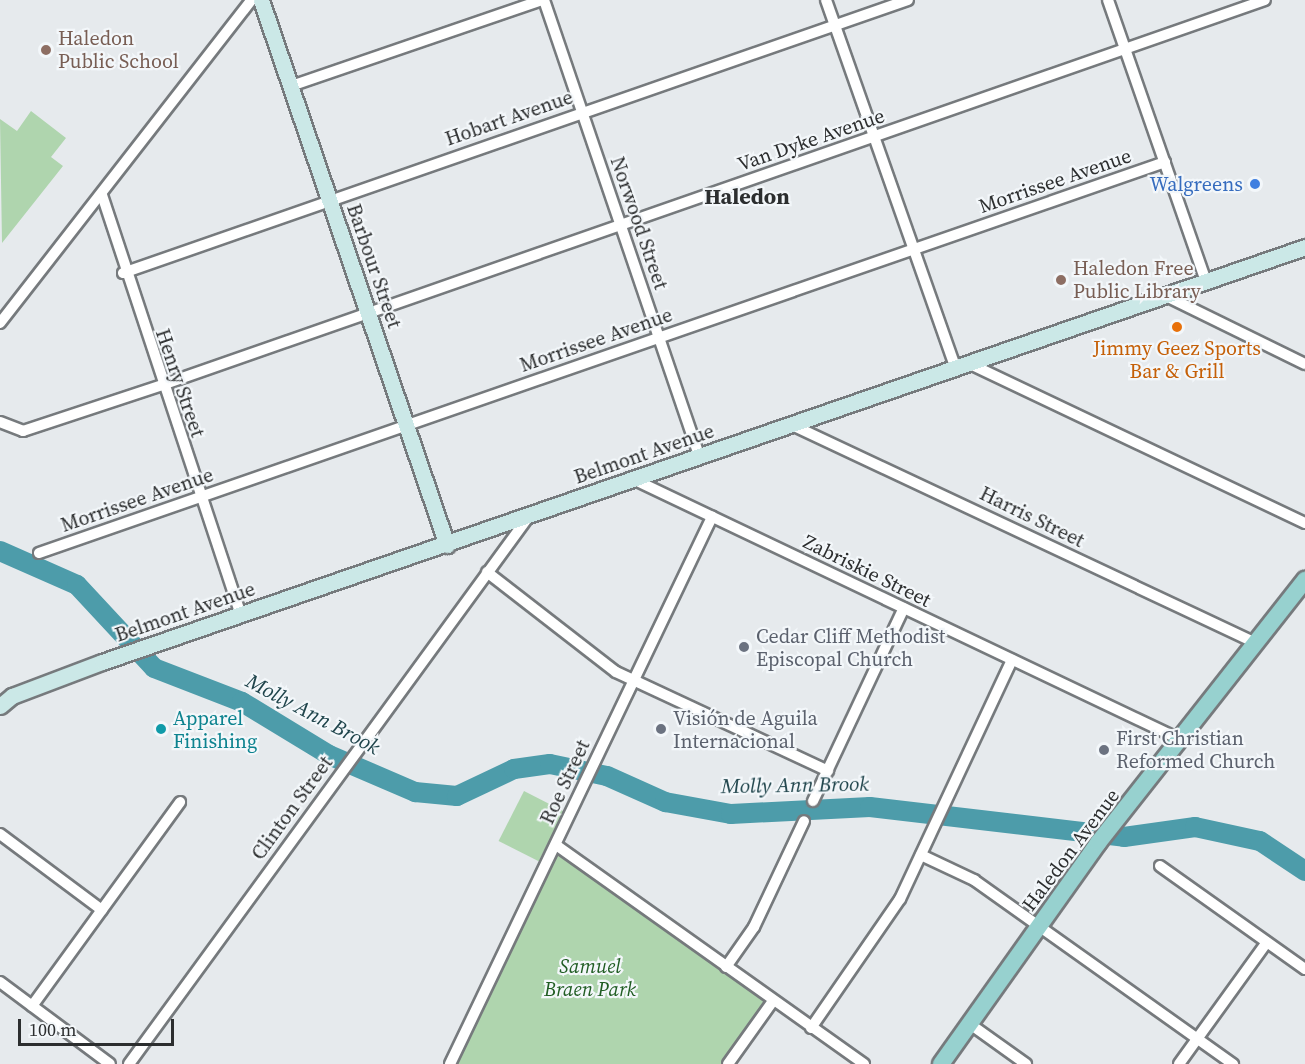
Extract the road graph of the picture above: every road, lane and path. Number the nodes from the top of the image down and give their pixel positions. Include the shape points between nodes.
1 (251, 0) edge
2 (261, 0) edge
3 (543, 0) edge
4 (826, 0) edge
5 (908, 0) edge
6 (1108, 0) edge
7 (1265, 0) edge
8 (835, 25) junction
9 (1125, 49) junction
10 (291, 86) junction
11 (583, 112) junction
12 (874, 137) junction
13 (1165, 162) junction
14 (102, 195) junction
15 (330, 199) junction
16 (621, 226) junction
17 (1305, 247) edge
18 (913, 250) junction
19 (123, 273) junction
20 (1206, 281) junction
21 (1164, 296) junction
22 (368, 312) junction
23 (0, 323) edge
24 (659, 337) junction
25 (1305, 363) edge
26 (962, 365) junction
27 (162, 385) junction
28 (0, 422) edge
29 (406, 425) junction
30 (792, 425) junction
31 (700, 457) junction
32 (635, 480) junction
33 (200, 497) junction
34 (529, 516) junction
35 (712, 516) junction
36 (1305, 523) edge
37 (447, 545) junction
38 (39, 553) dead end
39 (487, 572) junction
40 (1305, 580) edge
41 (904, 608) junction
42 (241, 615) junction
43 (1256, 643) junction
44 (1012, 660) junction
45 (633, 679) junction
46 (0, 706) edge
47 (1181, 740) junction
48 (828, 771) junction
49 (813, 801) dead end
50 (180, 802) dead end
51 (804, 821) dead end
52 (0, 834) edge
53 (556, 844) junction
54 (921, 855) junction
55 (1160, 866) dead end
56 (102, 910) junction
57 (1040, 926) junction
58 (1267, 942) junction
59 (726, 967) junction
60 (1305, 969) edge
61 (0, 982) edge
62 (773, 1001) junction
63 (32, 1006) junction
64 (970, 1024) junction
65 (812, 1028) junction
66 (1197, 1038) junction
67 (110, 1064) edge
68 (129, 1064) edge
69 (452, 1064) edge
70 (728, 1064) edge
71 (864, 1064) edge
72 (941, 1064) edge
73 (1026, 1064) edge
74 (1179, 1064) edge
75 (1233, 1064) edge

1 - 14 street
2 - 10 main road, Barbour Street
3 - 10 street
3 - 11 street, Norwood Street
4 - 8 street
5 - 8 street, Hobart Avenue
6 - 9 street
7 - 9 street, Van Dyke Avenue
8 - 11 street, Hobart Avenue
8 - 12 street
9 - 12 street, Van Dyke Avenue
9 - 13 street
10 - 15 main road, Barbour Street
11 - 15 street, Hobart Avenue
11 - 16 street, Norwood Street
12 - 16 street, Van Dyke Avenue
12 - 18 street
13 - 18 street, Morrissee Avenue
13 - 20 street
14 - 19 street, Henry Street
14 - 23 street
15 - 19 street, Hobart Avenue
15 - 22 main road, Barbour Street
16 - 22 street, Van Dyke Avenue
16 - 24 street, Norwood Street
17 - 20 main road, Belmont Avenue
18 - 24 street, Morrissee Avenue
18 - 26 street
19 - 27 street, Henry Street
20 - 21 main road, Belmont Avenue
21 - 25 street
21 - 26 main road, Belmont Avenue
22 - 27 street, Van Dyke Avenue
22 - 29 main road, Barbour Street
24 - 29 street, Morrissee Avenue
24 - 31 street, Norwood Street
26 - 30 main road, Belmont Avenue
26 - 36 street
27 - 28 street, Van Dyke Avenue via 23,431
27 - 33 street, Henry Street
29 - 33 street, Morrissee Avenue
29 - 37 main road, Barbour Street
30 - 31 main road, Belmont Avenue
30 - 43 street, Harris Street
31 - 32 main road, Belmont Avenue
32 - 34 main road, Belmont Avenue
32 - 35 street, Zabriskie Street
33 - 38 street, Morrissee Avenue
33 - 42 street, Henry Street
34 - 37 main road, Belmont Avenue
34 - 39 street, Clinton Street
35 - 41 street, Zabriskie Street
35 - 45 street, Roe Street
37 - 42 main road, Belmont Avenue
39 - 45 street via 616,672
39 - 68 street, Clinton Street
40 - 43 main road, Haledon Avenue
41 - 44 street, Zabriskie Street
41 - 48 street
42 - 46 main road, Belmont Avenue via 102,662 12,696
43 - 47 main road, Haledon Avenue
44 - 47 street, Zabriskie Street
44 - 54 street
45 - 48 street
45 - 53 street, Roe Street
47 - 57 main road, Haledon Avenue via 1098,843
48 - 49 street
50 - 56 street
51 - 59 street via 754,927
52 - 56 street
53 - 59 street
53 - 69 street, Roe Street
54 - 57 street via 974,880
54 - 65 street via 891,915
55 - 58 street
56 - 63 street
57 - 64 main road, Haledon Avenue
57 - 66 street
58 - 60 street
58 - 66 street
59 - 62 street
61 - 63 street
62 - 65 street
62 - 70 street
63 - 67 street
64 - 72 main road, Haledon Avenue
64 - 73 street
65 - 71 street
66 - 74 street
66 - 75 street

